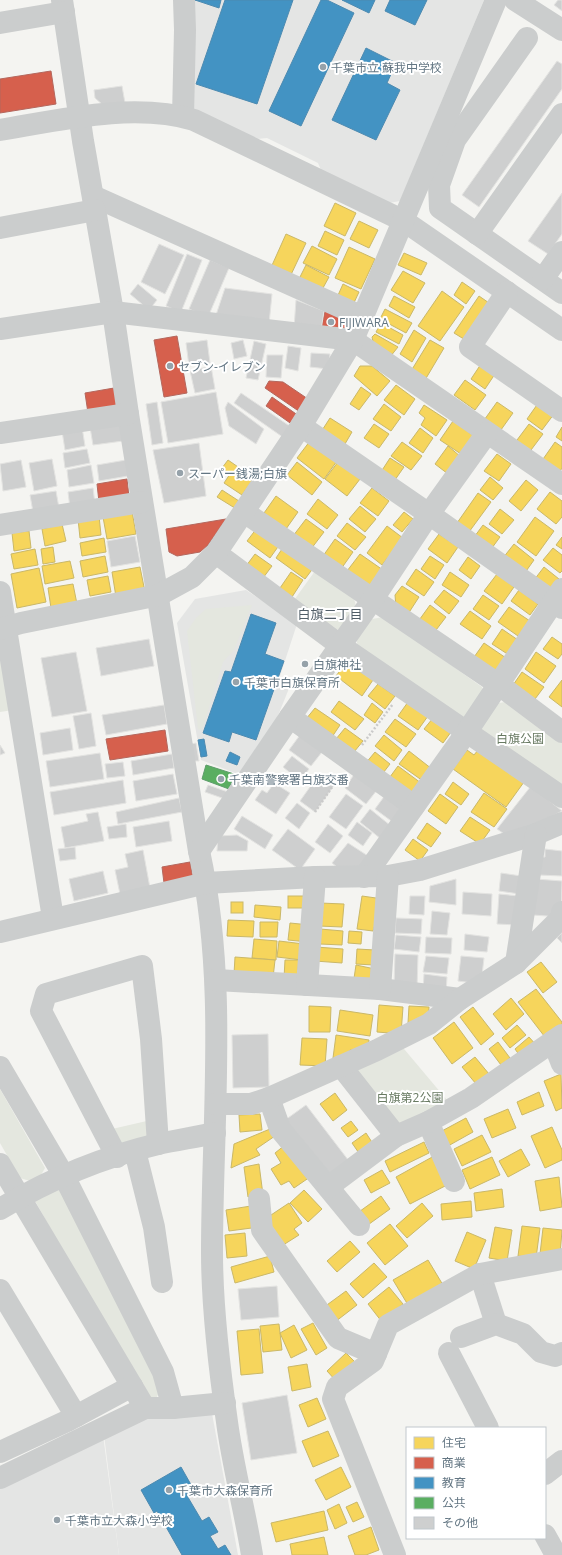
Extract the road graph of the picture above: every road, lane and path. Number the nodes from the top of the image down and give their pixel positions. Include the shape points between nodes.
1 (184, 0) edge
2 (496, 0) edge
3 (515, 0) edge
4 (63, 6) edge
5 (0, 23) edge
6 (562, 30) edge
7 (527, 38) dead end
8 (562, 114) edge
9 (183, 116) junction
10 (80, 118) junction
11 (0, 130) edge
12 (94, 203) junction
13 (404, 221) junction
14 (0, 228) edge
15 (477, 234) junction
16 (562, 252) edge
17 (543, 279) junction
18 (507, 292) junction
19 (562, 293) edge
20 (113, 312) junction
21 (363, 317) junction
22 (0, 330) edge
23 (562, 330) edge
24 (353, 340) junction
25 (562, 411) edge
26 (128, 414) junction
27 (301, 426) junction
28 (0, 433) edge
29 (487, 433) junction
30 (562, 484) edge
31 (142, 502) junction
32 (244, 512) junction
33 (429, 514) junction
34 (0, 525) edge
35 (216, 553) junction
36 (0, 592) edge
37 (158, 595) junction
38 (373, 599) junction
39 (559, 600) edge
40 (3, 628) edge
41 (341, 646) junction
42 (498, 684) junction
43 (290, 717) junction
44 (562, 732) edge
45 (466, 733) junction
46 (562, 797) edge
47 (414, 806) junction
48 (562, 823) edge
49 (536, 834) junction
50 (199, 851) junction
51 (388, 876) junction
52 (315, 877) junction
53 (364, 877) junction
54 (206, 883) junction
55 (562, 912) edge
56 (53, 918) junction
57 (0, 932) edge
58 (516, 963) junction
59 (216, 980) junction
60 (307, 985) junction
61 (380, 990) junction
62 (460, 999) junction
63 (557, 1038) edge
64 (562, 1064) edge
65 (341, 1066) junction
66 (0, 1067) edge
67 (269, 1098) junction
68 (216, 1104) junction
69 (428, 1122) junction
70 (215, 1133) junction
71 (396, 1136) junction
72 (158, 1144) junction
73 (126, 1154) junction
74 (0, 1164) edge
75 (64, 1176) junction
76 (454, 1181) dead end
77 (328, 1187) junction
78 (19, 1197) junction
79 (259, 1199) dead end
80 (0, 1209) edge
81 (359, 1225) dead end
82 (562, 1259) edge
83 (480, 1274) junction
84 (162, 1282) dead end
85 (0, 1290) edge
86 (496, 1324) junction
87 (562, 1353) edge
88 (376, 1354) junction
89 (132, 1386) junction
90 (225, 1403) junction
91 (144, 1408) junction
92 (173, 1408) junction
93 (76, 1416) junction
94 (488, 1427) edge
95 (0, 1452) edge
96 (562, 1461) edge
97 (546, 1473) edge
98 (0, 1478) edge
99 (546, 1537) edge
100 (252, 1555) edge
101 (395, 1555) edge
102 (556, 1555) edge

1 - 9 street
2 - 13 street
3 - 6 street
4 - 5 street
4 - 10 street
7 - 15 street via 455,140 439,185 440,208
8 - 15 street
9 - 10 street via 150,112
9 - 13 street via 207,125
10 - 11 street
10 - 12 street
12 - 14 street
12 - 20 street
12 - 21 street
13 - 18 street
13 - 21 street
15 - 17 street
16 - 17 street
17 - 19 street
18 - 23 street
18 - 25 street via 470,347
20 - 22 street
20 - 24 street
20 - 26 street
21 - 24 street
24 - 27 street
24 - 29 street
26 - 28 street
26 - 31 street
27 - 32 street
27 - 33 street
29 - 30 street
29 - 33 street
31 - 34 street
31 - 37 street
32 - 35 street
32 - 38 street
33 - 38 street
33 - 39 street
35 - 37 street via 192,577
35 - 41 street
36 - 40 street
37 - 40 street
37 - 50 street
38 - 41 street
38 - 42 street
39 - 42 street
40 - 56 street
41 - 43 street
41 - 45 street
42 - 44 street
42 - 45 street
43 - 47 street
43 - 50 street
45 - 46 street
45 - 47 street
47 - 53 street
48 - 49 street
49 - 51 street via 456,860
49 - 58 street
50 - 54 street
51 - 53 street
51 - 61 street
52 - 53 street
52 - 54 street
52 - 60 street
54 - 56 street
54 - 59 street
55 - 58 street via 561,918
56 - 57 street
58 - 62 street
59 - 60 street
59 - 68 street
60 - 61 street
61 - 62 street
62 - 65 street via 429,1024
63 - 64 street
63 - 69 street via 471,1098
65 - 67 street
65 - 71 street
66 - 75 street
67 - 68 street via 251,1104
67 - 77 street via 280,1129
68 - 70 street
69 - 71 street
69 - 76 street
70 - 72 street
70 - 90 street via 212,1253 215,1319
71 - 77 street
72 - 73 street
72 - 73 street via 151,1039 142,966 46,994 41,1012
73 - 75 street
73 - 84 street via 154,1227
74 - 78 street
75 - 78 street
75 - 92 street via 163,1372
77 - 81 street
78 - 80 street
78 - 89 street
79 - 88 street via 262,1230 338,1338
82 - 83 street
83 - 86 street
83 - 88 street via 388,1325
85 - 93 street
86 - 87 street via 523,1334 541,1352 556,1356
86 - 94 street via 455,1345
88 - 101 street via 373,1361 337,1387 333,1399
89 - 91 street
89 - 93 street
90 - 92 street
90 - 100 street
91 - 92 street
91 - 98 street
93 - 95 street
96 - 97 street
99 - 102 street

